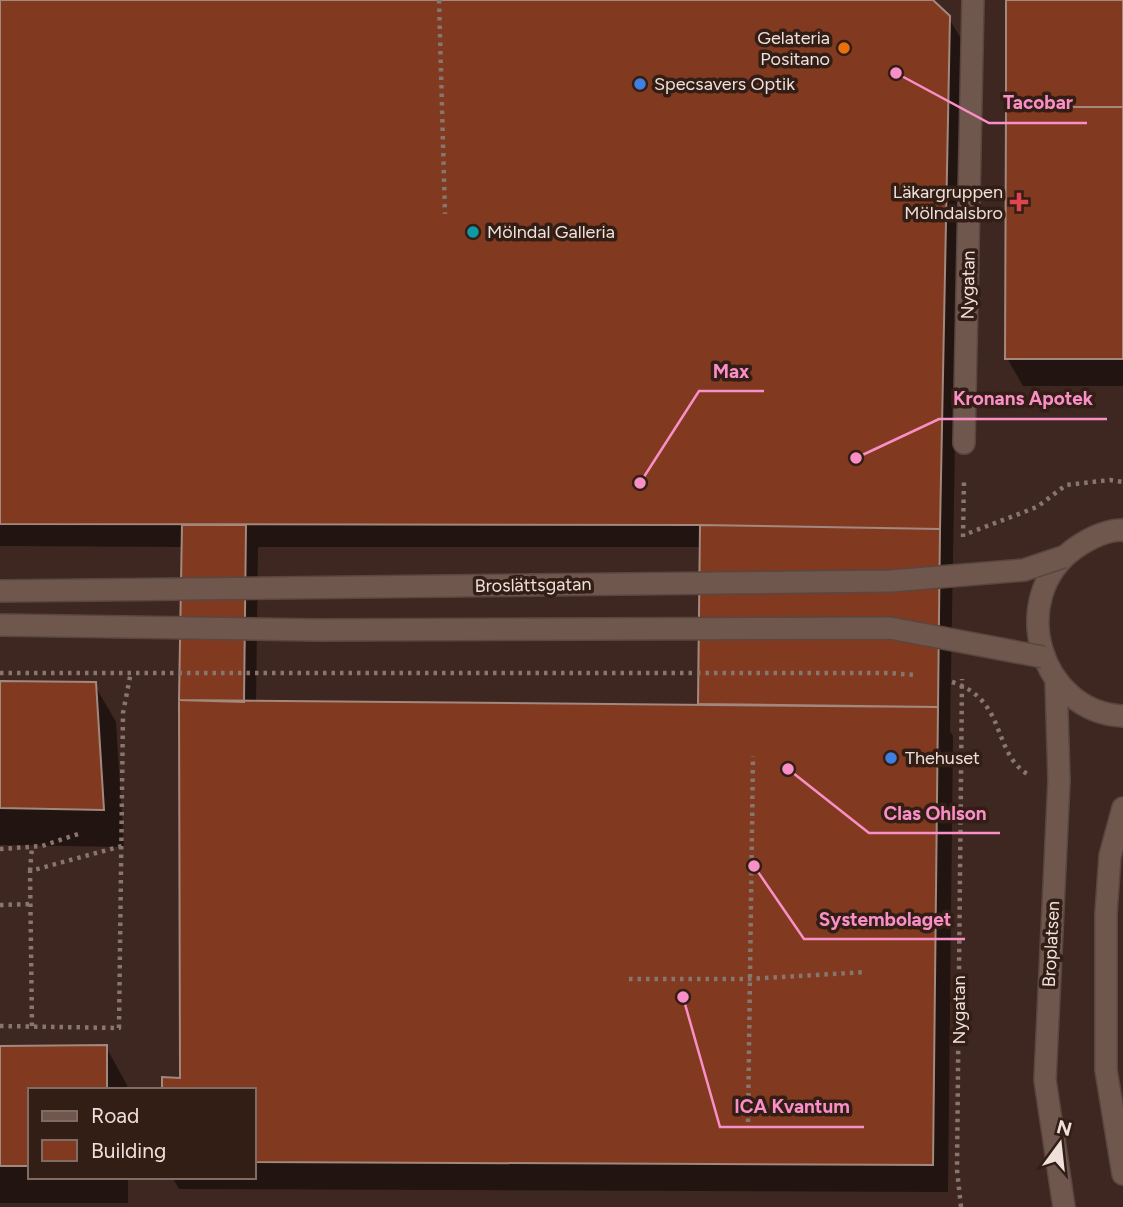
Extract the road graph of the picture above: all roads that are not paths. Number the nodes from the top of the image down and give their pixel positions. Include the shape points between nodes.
1 (973, 0) edge
2 (964, 443) dead end
3 (1123, 530) edge
4 (1063, 557) junction
5 (0, 591) edge
6 (0, 625) edge
7 (1043, 657) junction
8 (1056, 680) junction
9 (1123, 716) edge
10 (1123, 808) edge
11 (1123, 1174) edge
12 (1064, 1207) edge

1 - 2 street, Nygatan
3 - 4 street via 1087,539
4 - 5 street, Broslättsgatan, bridge via 1024,570 891,581
4 - 7 street via 1038,605
6 - 7 street, bridge via 318,630 890,628
7 - 8 street
8 - 9 street via 1092,708
8 - 12 street, Broplatsen via 1059,780 1045,1080
10 - 11 street via 1110,856 1106,912 1106,1070

